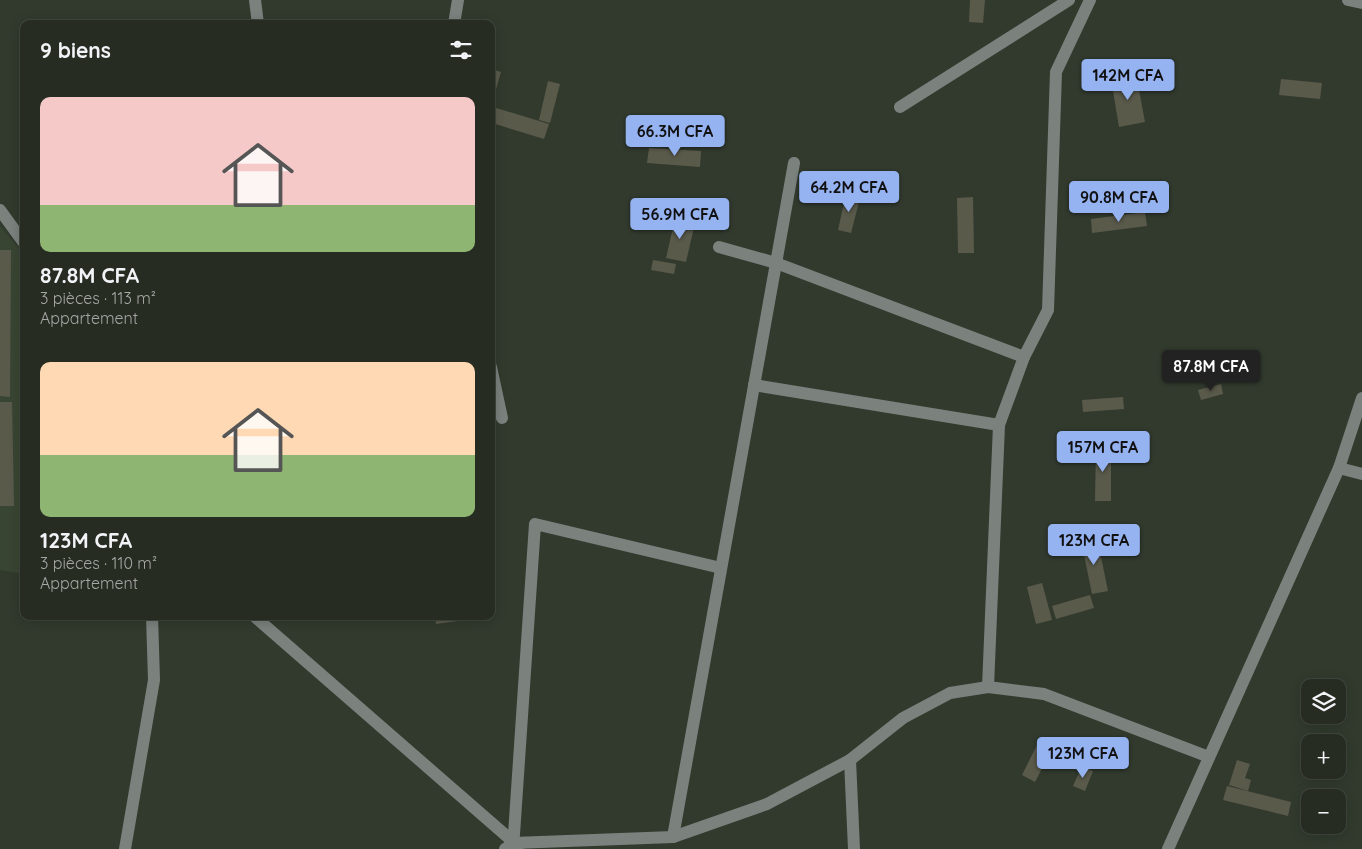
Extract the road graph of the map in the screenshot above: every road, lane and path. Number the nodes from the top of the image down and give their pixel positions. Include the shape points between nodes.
1 (254, 0) edge
2 (458, 0) edge
3 (1090, 0) edge
4 (1348, 0) edge
5 (1066, 1) edge
6 (1362, 3) edge
7 (257, 20) edge
8 (455, 20) edge
9 (900, 107) dead end
10 (794, 163) dead end
11 (0, 210) edge
12 (20, 238) edge
13 (719, 247) dead end
14 (776, 263) junction
15 (1024, 357) junction
16 (754, 385) junction
17 (495, 386) edge
18 (1362, 398) edge
19 (502, 418) dead end
20 (999, 425) junction
21 (1339, 468) junction
22 (1362, 474) edge
23 (721, 568) junction
24 (152, 620) edge
25 (258, 620) edge
26 (988, 687) junction
27 (1209, 757) junction
28 (850, 760) junction
29 (673, 837) junction
30 (513, 848) edge
31 (125, 849) edge
32 (854, 849) edge
33 (1168, 849) edge

1 - 7 street
2 - 8 street
3 - 15 street via 1056,72 1048,310
4 - 6 street
5 - 9 street
10 - 14 street
11 - 12 street
13 - 14 street
14 - 15 street
14 - 16 street
15 - 20 street
16 - 20 street
16 - 23 street
17 - 19 street
18 - 21 street
20 - 26 street
21 - 22 street
21 - 27 street
23 - 29 street
23 - 30 street via 535,524
24 - 31 street via 154,680
25 - 30 street
26 - 27 street via 1044,694
26 - 28 street via 950,693 903,718
27 - 33 street
28 - 29 street via 767,804
28 - 32 street
29 - 30 street

